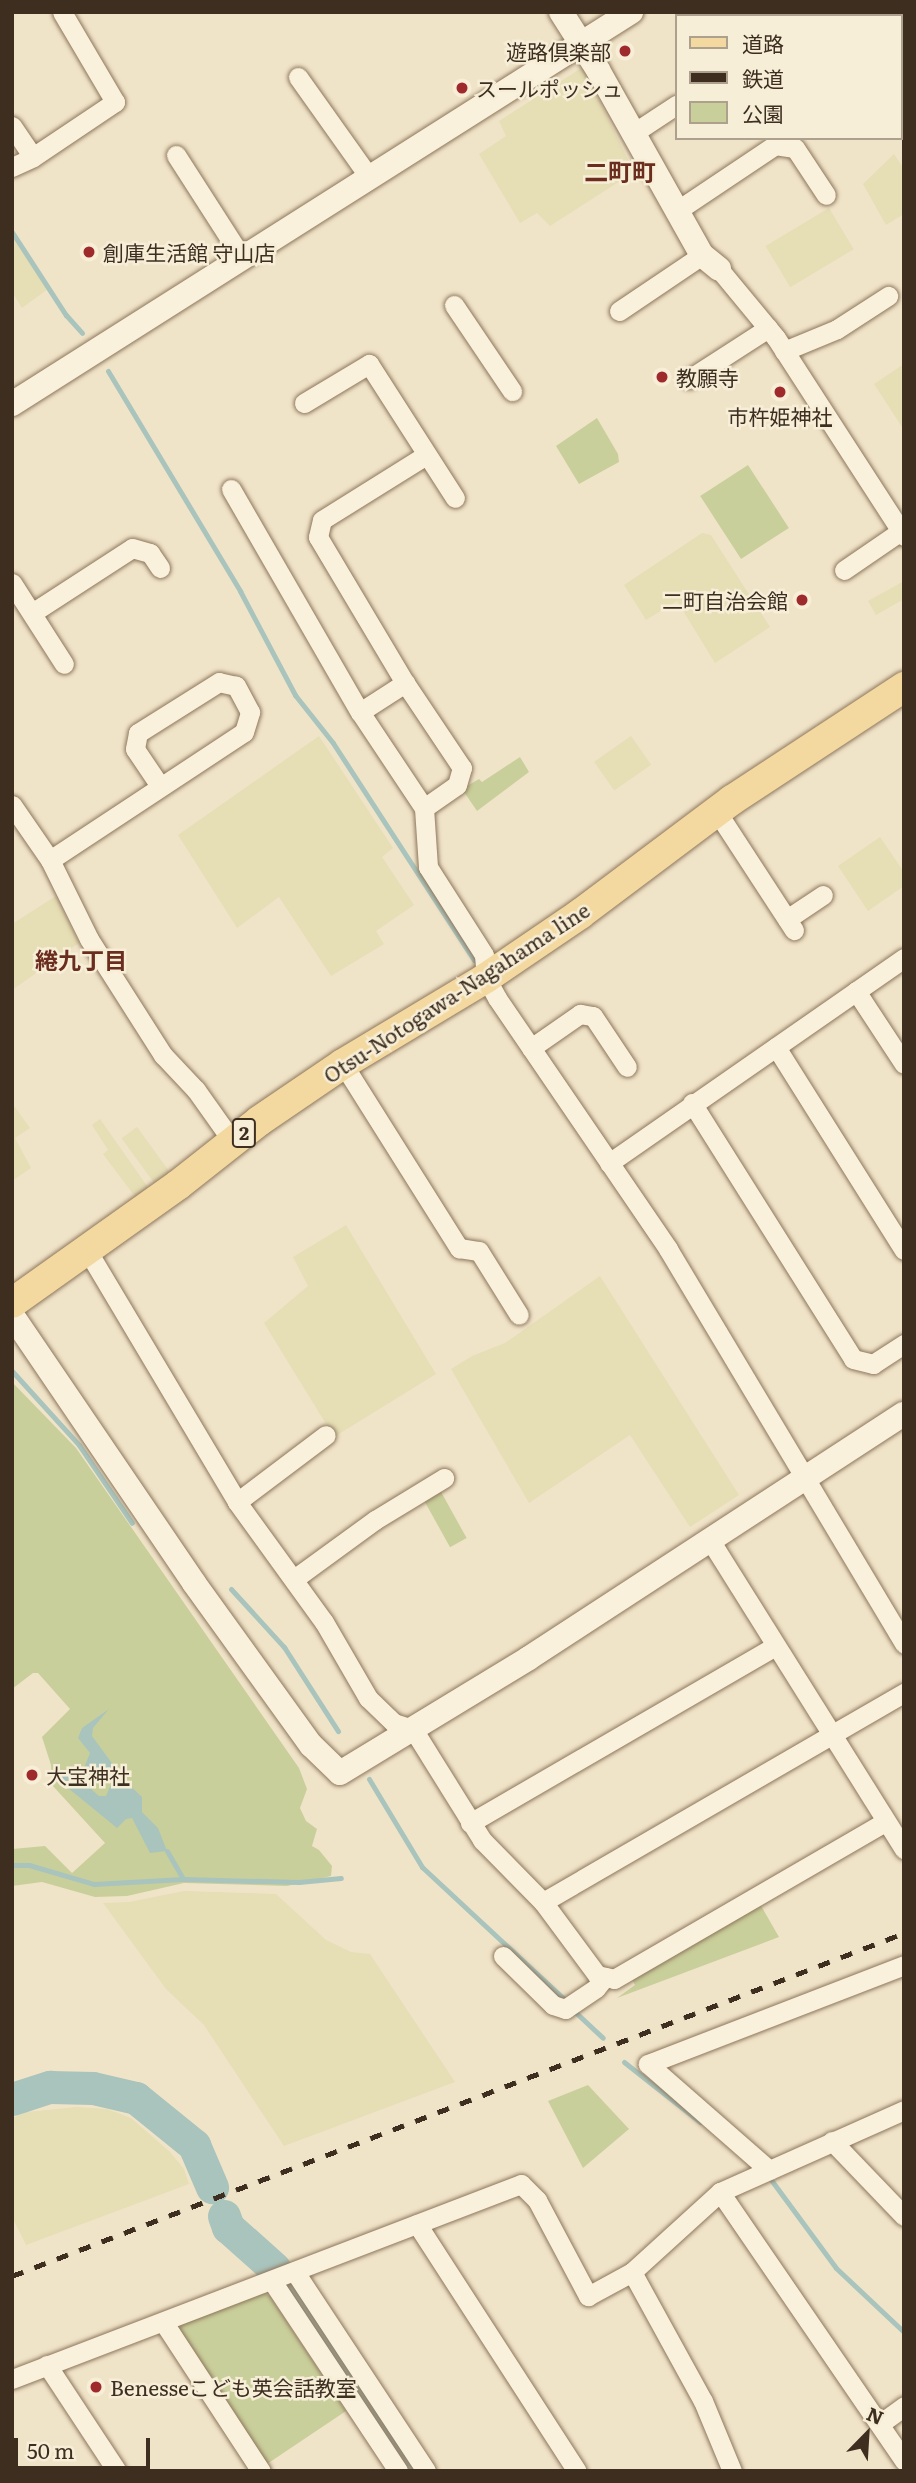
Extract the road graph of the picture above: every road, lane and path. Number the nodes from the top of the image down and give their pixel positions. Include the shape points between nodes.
1 (62, 12) edge
2 (561, 12) edge
3 (631, 12) edge
4 (580, 43) junction
5 (298, 77) dead end
6 (674, 106) edge
7 (12, 126) edge
8 (632, 134) junction
9 (176, 155) dead end
10 (33, 157) junction
11 (12, 167) edge
12 (369, 177) junction
13 (826, 195) dead end
14 (675, 212) junction
15 (242, 258) junction
16 (711, 262) junction
17 (888, 296) dead end
18 (454, 305) dead end
19 (619, 311) dead end
20 (768, 328) junction
21 (784, 351) junction
22 (689, 379) dead end
23 (512, 391) dead end
24 (304, 403) dead end
25 (12, 404) edge
26 (426, 455) junction
27 (231, 489) dead end
28 (455, 498) dead end
29 (900, 523) edge
30 (160, 568) dead end
31 (844, 570) dead end
32 (12, 583) edge
33 (32, 613) junction
34 (64, 664) dead end
35 (405, 683) junction
36 (904, 687) edge
37 (360, 712) junction
38 (160, 786) junction
39 (12, 805) edge
40 (424, 808) junction
41 (717, 812) junction
42 (50, 860) junction
43 (823, 895) dead end
44 (904, 958) edge
45 (486, 978) junction
46 (856, 991) junction
47 (776, 1046) junction
48 (531, 1048) junction
49 (343, 1064) junction
50 (904, 1064) edge
51 (627, 1067) dead end
52 (692, 1103) junction
53 (233, 1142) junction
54 (609, 1163) junction
55 (88, 1250) junction
56 (904, 1250) edge
57 (12, 1303) edge
58 (12, 1315) edge
59 (519, 1315) dead end
60 (904, 1344) edge
61 (904, 1414) edge
62 (326, 1435) dead end
63 (444, 1478) dead end
64 (807, 1478) junction
65 (237, 1502) junction
66 (710, 1540) junction
67 (294, 1579) junction
68 (904, 1644) edge
69 (775, 1646) junction
70 (904, 1693) edge
71 (413, 1729) junction
72 (830, 1735) junction
73 (885, 1822) junction
74 (470, 1823) junction
75 (904, 1849) edge
76 (543, 1902) junction
77 (503, 1956) dead end
78 (904, 1965) edge
79 (605, 1977) junction
80 (904, 2110) edge
81 (832, 2141) junction
82 (769, 2170) junction
83 (720, 2192) junction
84 (904, 2216) edge
85 (417, 2224) junction
86 (295, 2272) junction
87 (632, 2272) junction
88 (272, 2281) junction
89 (163, 2323) junction
90 (47, 2365) junction
91 (12, 2379) edge
92 (904, 2406) edge
93 (881, 2423) junction
94 (904, 2460) edge
95 (117, 2471) edge
96 (261, 2471) edge
97 (398, 2471) edge
98 (426, 2471) edge
99 (577, 2471) edge
100 (732, 2471) edge

1 - 10 street via 116,102
2 - 4 street
3 - 4 street
4 - 8 street
4 - 12 street
5 - 12 street
6 - 8 street
7 - 10 street
8 - 14 street
9 - 15 street
10 - 11 street
12 - 15 street
13 - 14 street via 795,148 775,145
14 - 16 street
15 - 25 street
16 - 19 street
16 - 20 street
17 - 21 street via 837,329
18 - 23 street
20 - 21 street
20 - 22 street
21 - 29 street
24 - 26 street via 369,364
26 - 28 street
26 - 35 street via 322,520 318,537
27 - 37 street
29 - 31 street
30 - 33 street via 150,553 132,548
32 - 33 street
33 - 34 street
35 - 37 street
35 - 40 street via 463,768 457,785
36 - 41 main road, Otsu-Notogawa-Nagahama line / 2
37 - 40 street
38 - 38 street via 244,732 250,712 236,686 219,682 138,733 135,749
38 - 42 street
39 - 42 street
40 - 45 street via 428,867 484,954
41 - 43 street via 790,924
41 - 45 main road, Otsu-Notogawa-Nagahama line / 2
42 - 53 street via 89,939 163,1055 196,1090
44 - 46 street
45 - 48 street
45 - 49 main road, Otsu-Notogawa-Nagahama line / 2
46 - 47 street
46 - 50 street
47 - 52 street
47 - 56 street
48 - 51 street via 580,1014 593,1016
48 - 54 street
49 - 53 main road, Otsu-Notogawa-Nagahama line / 2
49 - 59 street via 459,1248 479,1251
52 - 54 street
52 - 60 street via 853,1359 873,1364
53 - 55 main road, Otsu-Notogawa-Nagahama line / 2
54 - 64 street via 668,1249
55 - 57 main road, Otsu-Notogawa-Nagahama line / 2
55 - 65 street
58 - 71 street via 194,1583 311,1745 340,1773
61 - 64 street
62 - 65 street
63 - 67 street via 375,1520
64 - 66 street
64 - 68 street
65 - 67 street
66 - 69 street
66 - 71 street
67 - 71 street via 368,1698 394,1723
69 - 72 street
69 - 74 street
70 - 72 street
71 - 74 street
72 - 73 street
72 - 76 street
73 - 75 street
73 - 79 street via 614,1979
74 - 76 street
76 - 79 street via 597,1975
77 - 79 street via 553,2005 569,2006
78 - 82 street via 648,2064
80 - 81 street
81 - 82 street
81 - 84 street
82 - 83 street
83 - 87 street
83 - 93 street
85 - 86 street
85 - 87 street via 521,2184 537,2200 589,2296
85 - 99 street
86 - 88 street
86 - 98 street
87 - 100 street via 703,2401
88 - 89 street
88 - 97 street
89 - 90 street
89 - 96 street
90 - 91 street
90 - 95 street
92 - 93 street
93 - 94 street

